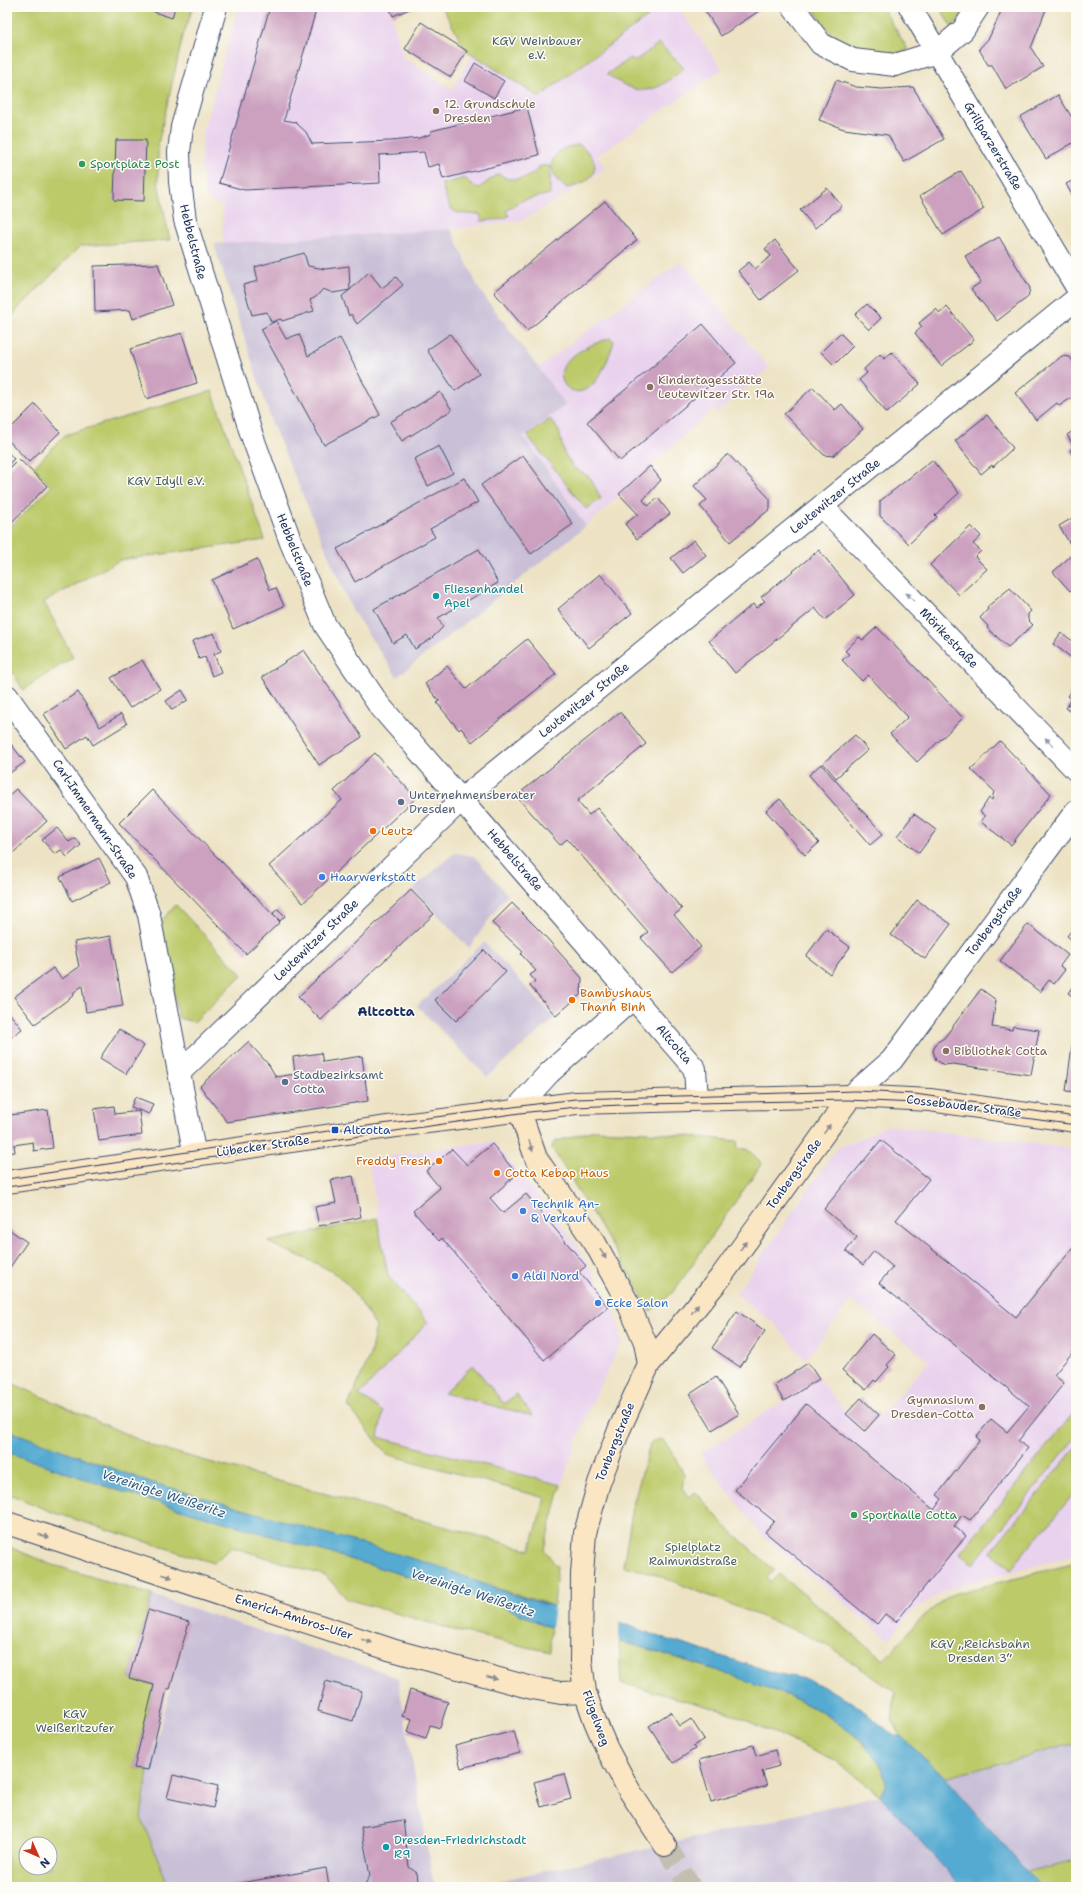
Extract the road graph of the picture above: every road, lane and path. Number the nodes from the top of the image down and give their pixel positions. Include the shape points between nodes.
1 (216, 7) edge
2 (793, 7) edge
3 (910, 7) edge
4 (978, 7) edge
5 (937, 52) junction
6 (1076, 286) edge
7 (1076, 299) edge
8 (822, 506) junction
9 (7, 696) edge
10 (1076, 770) edge
11 (462, 799) junction
12 (1076, 811) edge
13 (633, 998) junction
14 (179, 1073) junction
15 (851, 1096) junction
16 (697, 1099) junction
17 (519, 1109) junction
18 (1076, 1121) edge
19 (196, 1156) junction
20 (7, 1182) edge
21 (649, 1364) junction
22 (7, 1523) edge
23 (582, 1574) joint
24 (585, 1692) junction
25 (665, 1845) tunnel mouth

1 - 11 street, Hebbelstraße via 182,127 179,152 183,205 194,252 251,433 290,540 325,625 379,704
2 - 5 street via 821,44 853,60 895,65
3 - 5 street, Grillparzerstraße
4 - 5 street via 963,30
5 - 6 street, Grillparzerstraße
7 - 8 street, Leutewitzer Straße
10 -> 8 street, Mörikestraße
8 - 11 street, Leutewitzer Straße
9 - 14 street, Carl-Immermann-Straße via 136,878 149,915
11 - 13 street, Hebbelstraße
11 - 14 street, Leutewitzer Straße
12 - 15 street, Tonbergstraße via 892,1060
13 - 16 street, Altcotta via 695,1069
13 - 17 street via 549,1073
14 - 19 street
15 - 16 main road
15 - 18 main road, Cossebauder Straße via 930,1100
21 -> 15 main road, Tonbergstraße via 724,1272
16 - 17 main road via 576,1103
17 - 19 main road, Lübecker Straße
17 -> 21 main road via 536,1158 595,1243 628,1303 645,1342
19 - 20 main road, Lübecker Straße
21 - 23 main road, Tonbergstraße via 598,1483 585,1533
22 -> 24 main road, Emerich-Ambros-Ufer via 400,1652 532,1688 561,1693
23 - 24 main road, Flügelweg via 581,1661
24 - 25 main road, Flügelweg via 607,1749 629,1790

